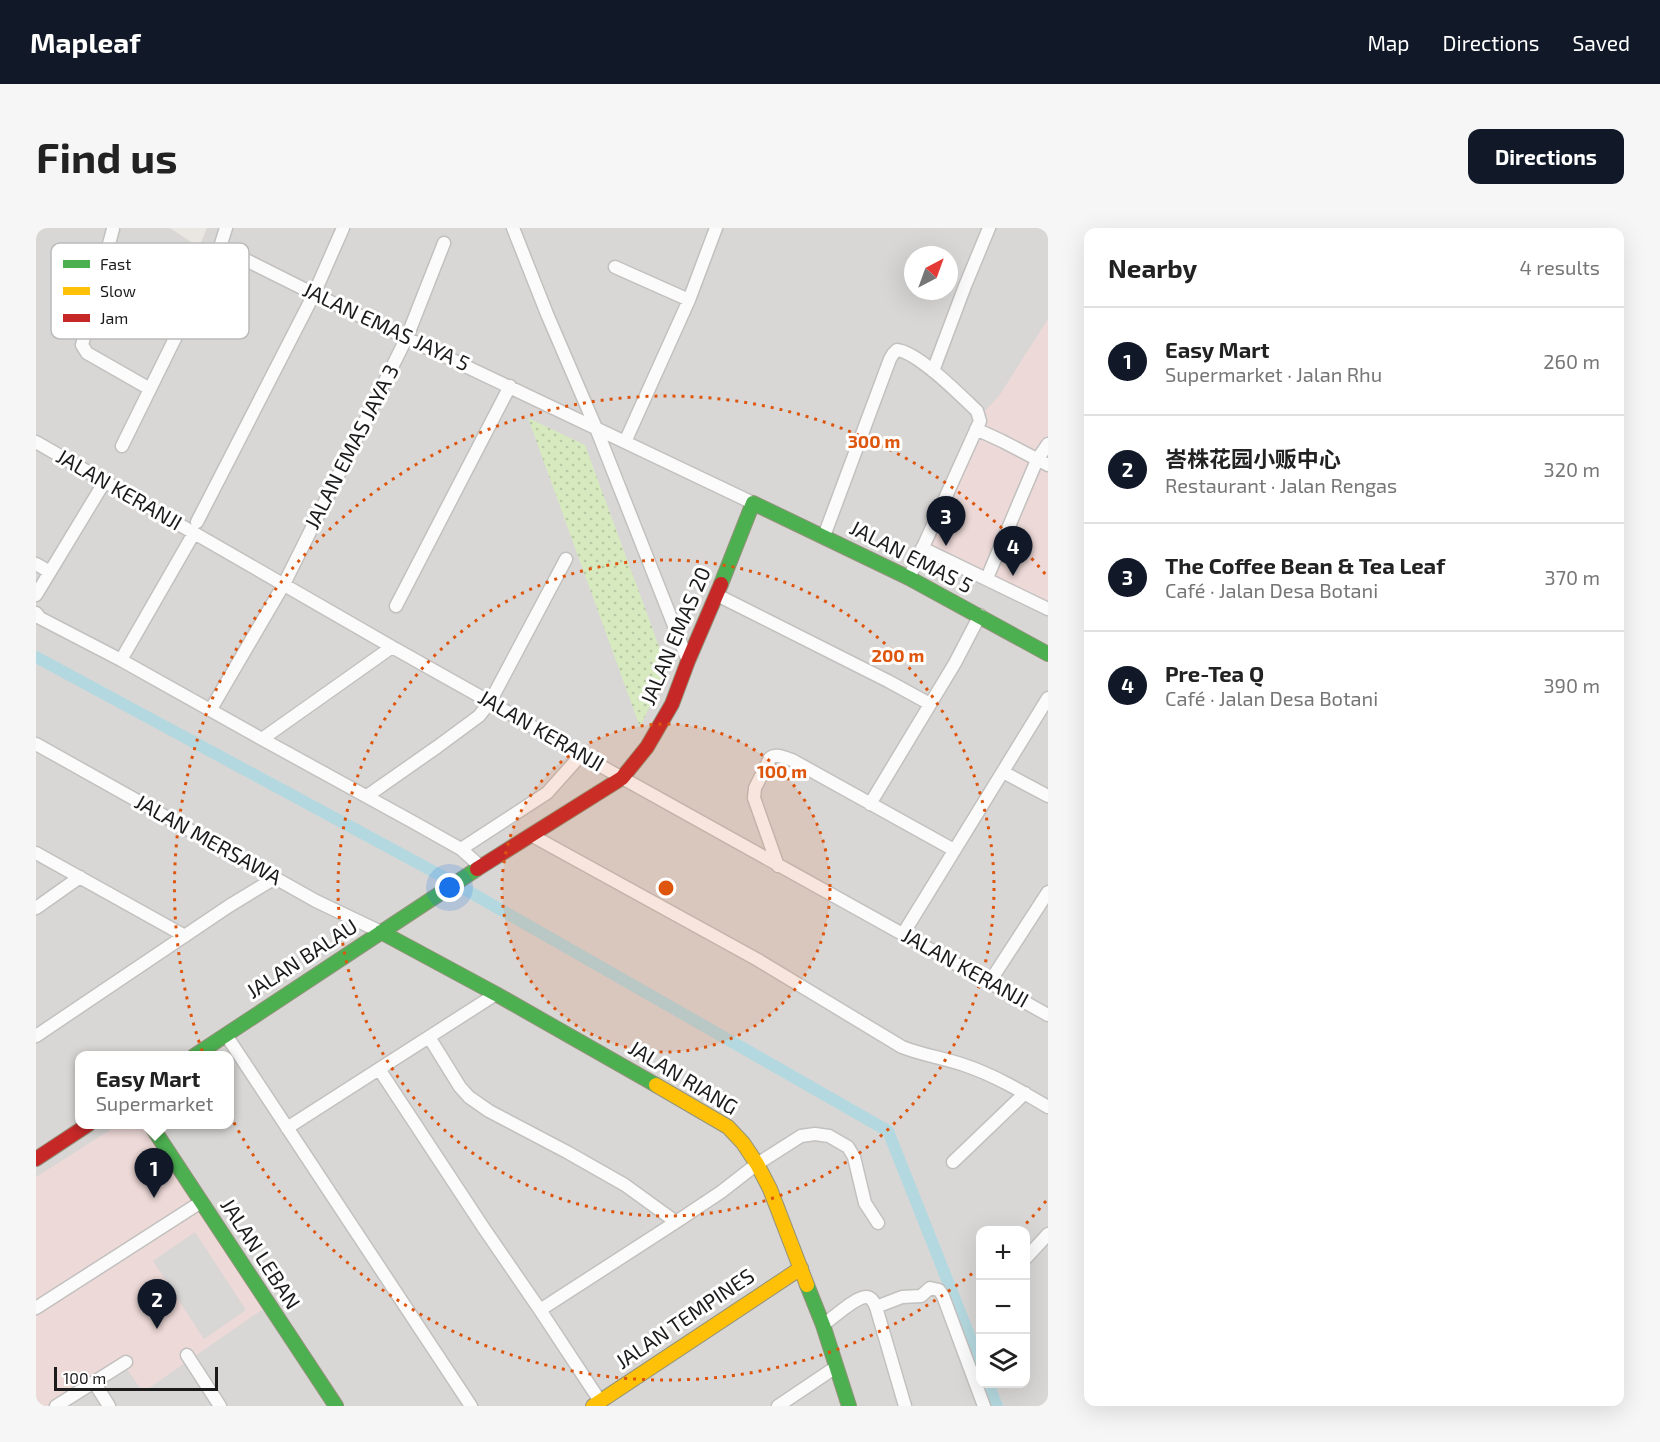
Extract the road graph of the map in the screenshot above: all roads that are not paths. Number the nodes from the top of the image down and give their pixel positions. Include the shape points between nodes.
1 (226, 228) edge
2 (343, 228) edge
3 (513, 228) edge
4 (716, 228) edge
5 (989, 228) edge
6 (221, 243) edge
7 (444, 243) dead end
8 (249, 262) edge
9 (615, 267) dead end
10 (314, 294) junction
11 (689, 300) junction
12 (407, 337) junction
13 (84, 339) edge
14 (175, 339) edge
15 (933, 371) junction
16 (510, 386) junction
17 (150, 389) junction
18 (596, 428) junction
19 (976, 429) junction
20 (36, 442) edge
21 (625, 442) junction
22 (1048, 444) edge
23 (122, 446) dead end
24 (1042, 463) edge
25 (105, 481) junction
26 (753, 503) junction
27 (196, 528) junction
28 (824, 536) junction
29 (922, 548) junction
30 (566, 559) dead end
31 (36, 564) edge
32 (50, 572) junction
33 (909, 578) junction
34 (987, 578) junction
35 (284, 584) junction
36 (36, 595) edge
37 (717, 595) junction
38 (396, 606) dead end
39 (1048, 609) edge
40 (36, 613) edge
41 (980, 615) junction
42 (392, 647) junction
43 (1048, 654) edge
44 (121, 660) junction
45 (688, 661) junction
46 (1048, 698) edge
47 (490, 702) junction
48 (930, 704) junction
49 (211, 709) junction
50 (262, 739) junction
51 (36, 744) edge
52 (580, 755) junction
53 (1003, 772) junction
54 (622, 778) junction
55 (367, 796) junction
56 (1048, 796) edge
57 (870, 804) junction
58 (531, 835) junction
59 (461, 849) junction
60 (954, 850) junction
61 (36, 853) edge
62 (778, 866) junction
63 (482, 867) junction
64 (80, 877) junction
65 (275, 878) junction
66 (1048, 892) edge
67 (36, 908) edge
68 (381, 932) junction
69 (903, 934) junction
70 (185, 936) junction
71 (989, 983) junction
72 (496, 994) junction
73 (1048, 1015) edge
74 (226, 1035) junction
75 (36, 1036) edge
76 (429, 1037) junction
77 (202, 1051) edge
78 (380, 1069) junction
79 (1025, 1093) junction
80 (1048, 1107) edge
81 (287, 1128) junction
82 (83, 1129) edge
83 (153, 1129) edge
84 (36, 1159) edge
85 (953, 1162) dead end
86 (757, 1164) junction
87 (201, 1202) junction
88 (676, 1222) junction
89 (878, 1223) dead end
90 (1048, 1234) edge
91 (1030, 1254) edge
92 (801, 1268) junction
93 (876, 1307) junction
94 (36, 1308) edge
95 (540, 1310) junction
96 (823, 1325) junction
97 (187, 1355) dead end
98 (126, 1362) dead end
99 (836, 1367) junction
100 (94, 1382) junction
101 (596, 1404) edge
102 (56, 1406) edge
103 (109, 1406) edge
104 (220, 1406) edge
105 (336, 1406) edge
106 (471, 1406) edge
107 (778, 1406) edge
108 (849, 1406) edge
109 (905, 1406) edge
110 (984, 1406) edge

1 - 6 street
2 - 10 street
3 - 18 street
4 - 11 street
5 - 15 street
7 - 12 street, JALAN EMAS JAYA 3
8 - 10 street, JALAN EMAS JAYA 5
9 - 11 street
10 - 12 street, JALAN EMAS JAYA 5
10 - 27 street
11 - 21 street
12 - 16 street, JALAN EMAS JAYA 5
12 - 35 street, JALAN EMAS JAYA 3
13 - 17 street via 87,353
14 - 17 street
15 - 19 street via 977,411 980,421
15 - 28 street via 905,351 893,354
16 - 18 street, JALAN EMAS JAYA 5
16 - 38 street
17 - 23 street
18 - 21 street, JALAN EMAS JAYA 5
18 - 45 street
19 - 24 street
19 - 29 street
20 - 25 street, JALAN KERANJI
21 - 26 street, JALAN EMAS JAYA 5
22 - 24 street
24 - 34 street
25 - 27 street, JALAN KERANJI
25 - 32 street
26 - 28 street, JALAN EMAS 5
26 - 37 street, JALAN EMAS 20
27 - 35 street, JALAN KERANJI
27 - 44 street
28 - 33 street, JALAN EMAS 5
29 - 33 street
29 - 34 street
30 - 47 street
31 - 32 street
32 - 36 street
33 - 41 street, JALAN EMAS 5
34 - 39 street
35 - 42 street, JALAN KERANJI
35 - 49 street, JALAN EMAS JAYA 3
37 - 45 street, JALAN EMAS 20
37 - 48 street
40 - 44 street
41 - 43 street, JALAN EMAS 5
41 - 48 street
42 - 47 street, JALAN KERANJI
42 - 50 street
44 - 49 street
45 - 54 street, JALAN EMAS 20 via 660,726
46 - 53 street
47 - 52 street, JALAN KERANJI
47 - 55 street via 479,716
48 - 57 street
49 - 50 street
50 - 55 street
51 - 65 street, JALAN MERSAWA
52 - 54 street, JALAN KERANJI
52 - 59 street via 547,793
53 - 56 street
53 - 60 street
54 - 58 street, JALAN EMAS 20
54 - 62 street, JALAN KERANJI
55 - 59 street
57 - 60 street
57 - 62 street via 792,760 770,758 754,798
58 - 63 street, JALAN BALAU
58 - 79 street via 758,960 902,1047 963,1065
59 - 63 street
60 - 69 street
61 - 64 street
62 - 69 street, JALAN KERANJI
63 - 68 street, JALAN BALAU
64 - 67 street
64 - 70 street
65 - 68 street, JALAN MERSAWA
65 - 70 street
66 - 71 street
68 - 72 street, JALAN RIANG
68 - 74 street, JALAN BALAU
69 - 71 street, JALAN KERANJI
70 - 75 street
71 - 73 street, JALAN KERANJI
72 - 76 street
72 - 86 street, JALAN RIANG via 728,1127
74 - 77 street, JALAN BALAU
74 - 81 street
76 - 78 street
76 - 88 street via 469,1097 625,1185
78 - 81 street
78 - 95 street
79 - 80 street
79 - 85 street
81 - 106 street
82 - 84 street
83 - 87 street, JALAN LEBAN
86 - 88 street
86 - 89 street via 801,1136 829,1136 848,1147 854,1156 865,1203
86 - 92 street, JALAN RIANG
87 - 94 street
87 - 105 street, JALAN LEBAN
88 - 95 street
90 - 91 street
92 - 96 street, JALAN RIANG
92 - 101 street, JALAN TEMPINES
93 - 96 street via 865,1297
93 - 109 street
93 - 110 street via 902,1297 921,1296 930,1288 939,1290
95 - 101 street
96 - 99 street, JALAN RIANG
97 - 104 street
98 - 100 street
99 - 107 street
99 - 108 street, JALAN RIANG
100 - 102 street
100 - 103 street

